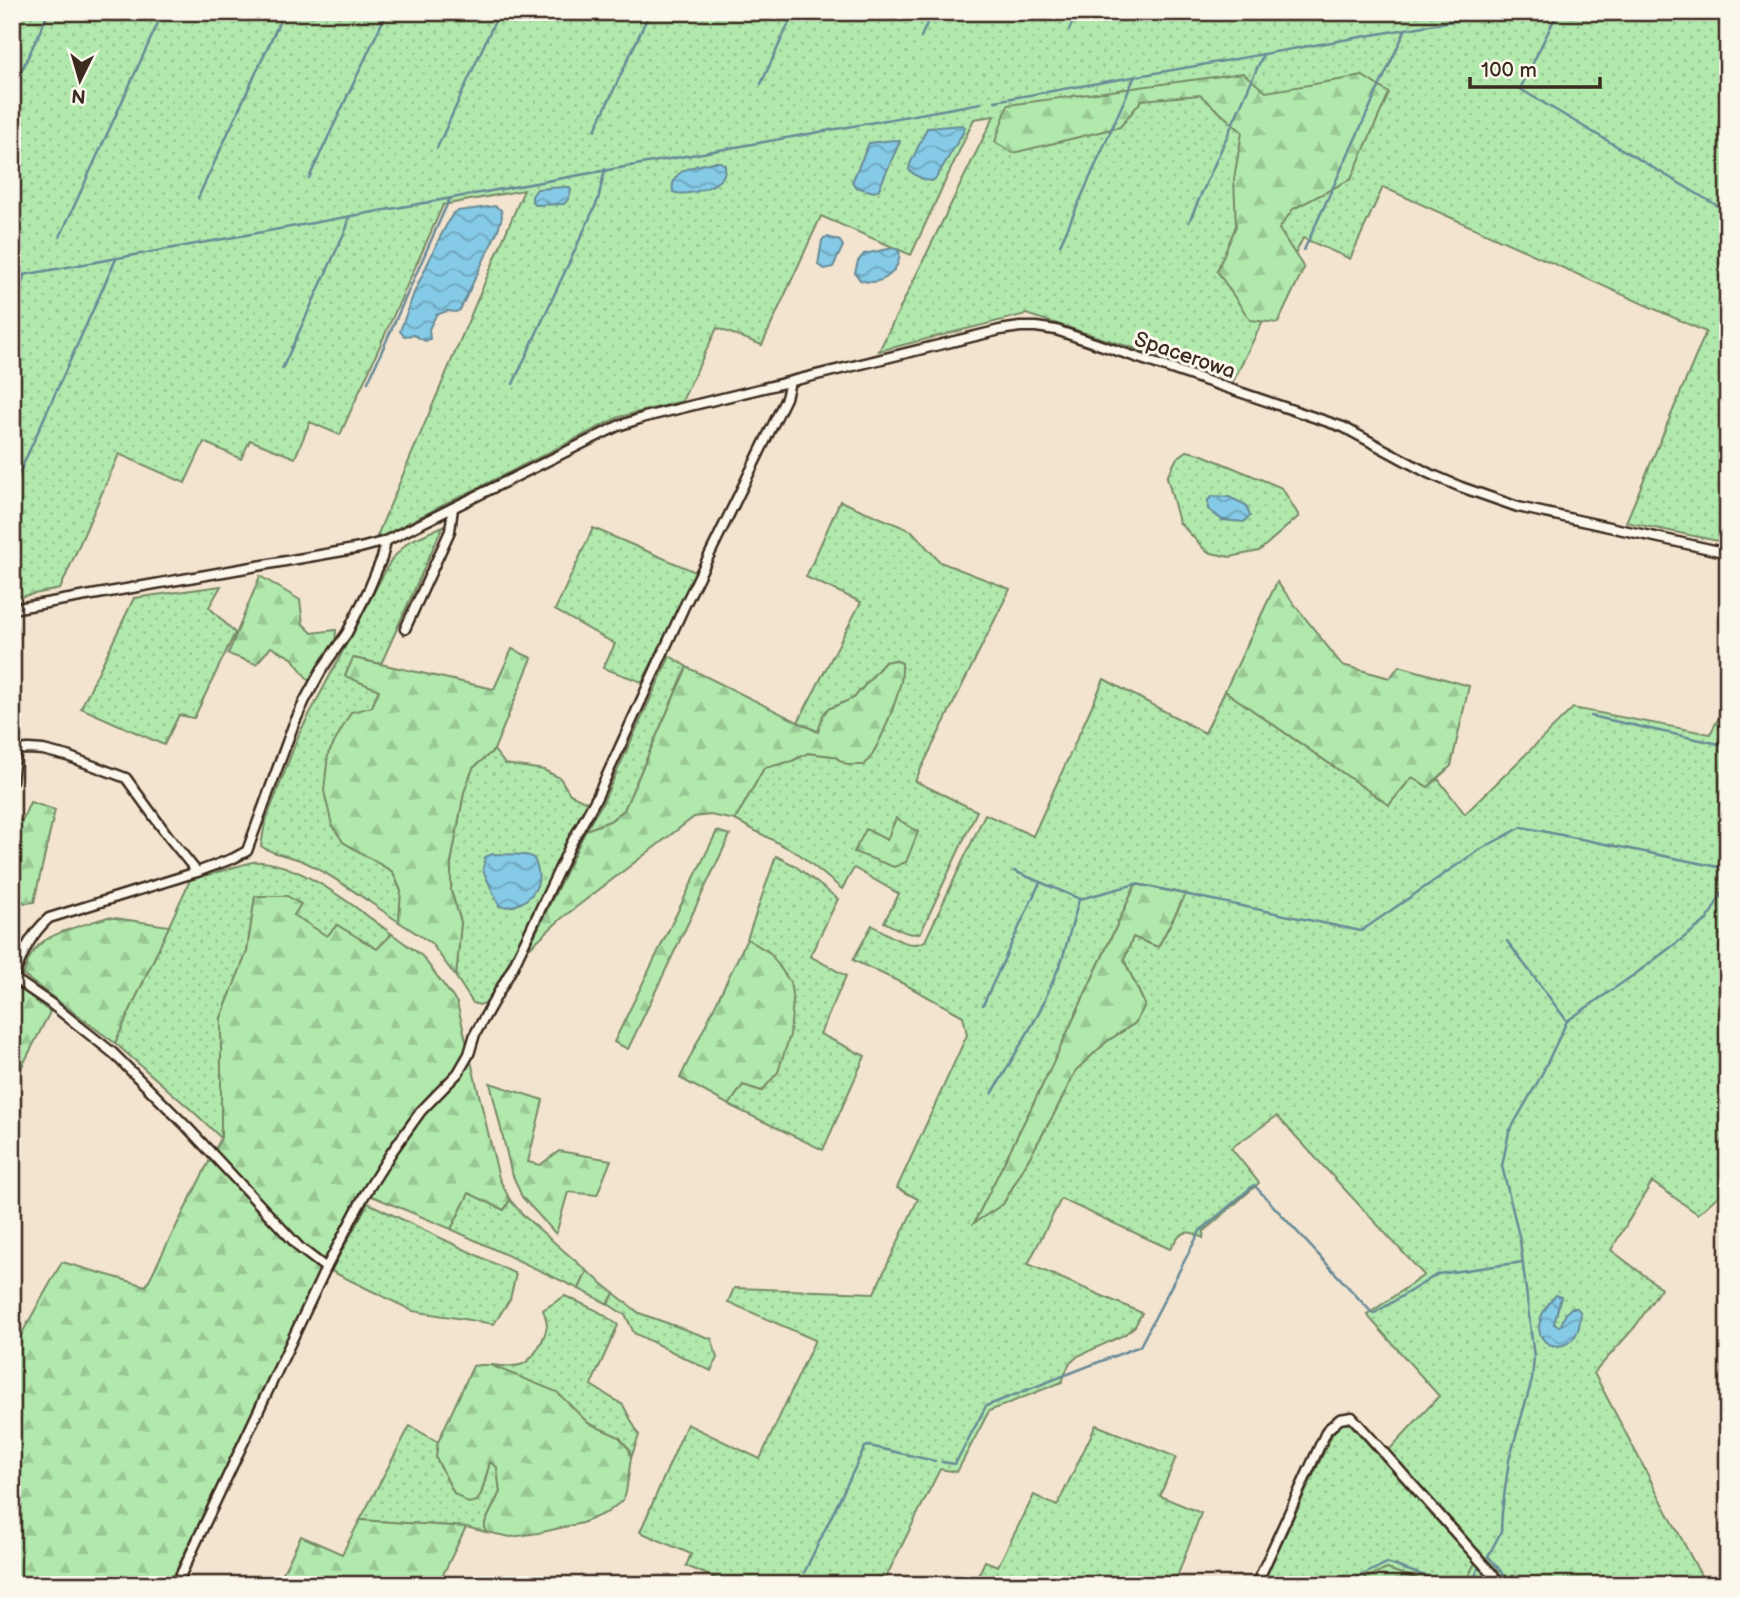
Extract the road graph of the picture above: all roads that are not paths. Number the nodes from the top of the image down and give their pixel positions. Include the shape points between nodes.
1 (790, 382) junction
2 (453, 508) junction
3 (386, 541) junction
4 (1728, 553) edge
5 (12, 609) edge
6 (405, 629) dead end
7 (14, 750) edge
8 (12, 781) edge
9 (197, 872) junction
10 (13, 979) edge
11 (326, 1268) junction
12 (176, 1585) edge
13 (1256, 1585) edge
14 (1502, 1585) edge

1 - 2 street, Spacerowa via 618,426
1 - 4 street, Spacerowa via 1000,330 1056,330 1343,427 1428,474 1518,507
1 - 11 street via 597,797 475,1034 469,1054 391,1153
2 - 3 street, Spacerowa
2 - 6 street via 450,531
3 - 5 street, Spacerowa
3 - 9 street via 347,633 297,717 247,851
7 - 8 street
7 - 9 street via 43,750 127,778
9 - 10 street via 49,918 24,948
10 - 11 street via 113,1053 300,1248
11 - 12 street
13 - 14 street via 1327,1430 1340,1419 1352,1417

